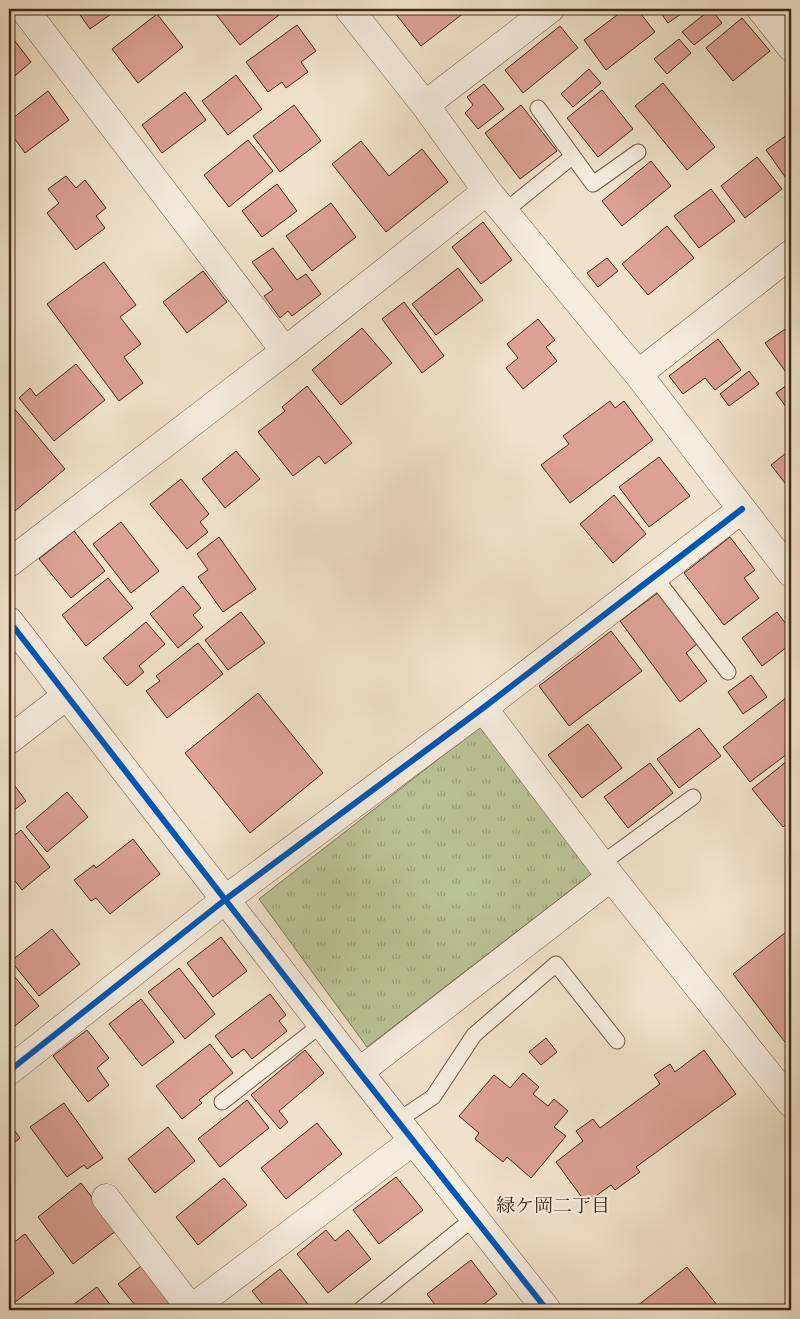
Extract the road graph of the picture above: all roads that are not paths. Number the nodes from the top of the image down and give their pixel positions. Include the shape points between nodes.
1 (24, 9) edge
2 (349, 9) edge
3 (550, 9) edge
4 (761, 9) edge
5 (791, 48) edge
6 (424, 105) junction
7 (538, 108) dead end
8 (638, 152) dead end
9 (573, 156) junction
10 (495, 202) junction
11 (791, 254) edge
12 (285, 351) junction
13 (638, 374) junction
14 (742, 508) junction
15 (9, 563) edge
16 (791, 573) edge
17 (654, 576) junction
18 (9, 621) edge
19 (728, 672) dead end
20 (66, 696) junction
21 (483, 708) junction
22 (9, 740) edge
23 (693, 797) dead end
24 (606, 871) junction
25 (226, 899) junction
26 (322, 1024) junction
27 (617, 1041) dead end
28 (9, 1071) edge
29 (359, 1072) junction
30 (222, 1102) dead end
31 (791, 1103) edge
32 (405, 1131) junction
33 (106, 1198) dead end
34 (474, 1218) junction
35 (541, 1308) edge
36 (190, 1310) edge
37 (360, 1310) edge

1 - 12 street
2 - 6 street
3 - 6 street
4 - 5 street
6 - 10 street
7 - 9 lane
8 - 9 lane via 593,184
9 - 10 lane
10 - 12 street
10 - 13 street
11 - 13 street
12 - 15 street
13 - 14 street
14 - 16 street
14 - 17 street
17 - 19 lane
17 - 21 street
18 - 20 street
20 - 22 street
20 - 25 street
21 - 24 street
21 - 25 street
23 - 24 lane
24 - 29 street
24 - 31 street
25 - 26 street
25 - 28 street
26 - 29 street
26 - 30 lane
27 - 32 lane via 556,964 474,1035
29 - 32 street
32 - 34 street
32 - 36 street
33 - 36 street
34 - 35 street
34 - 37 lane

